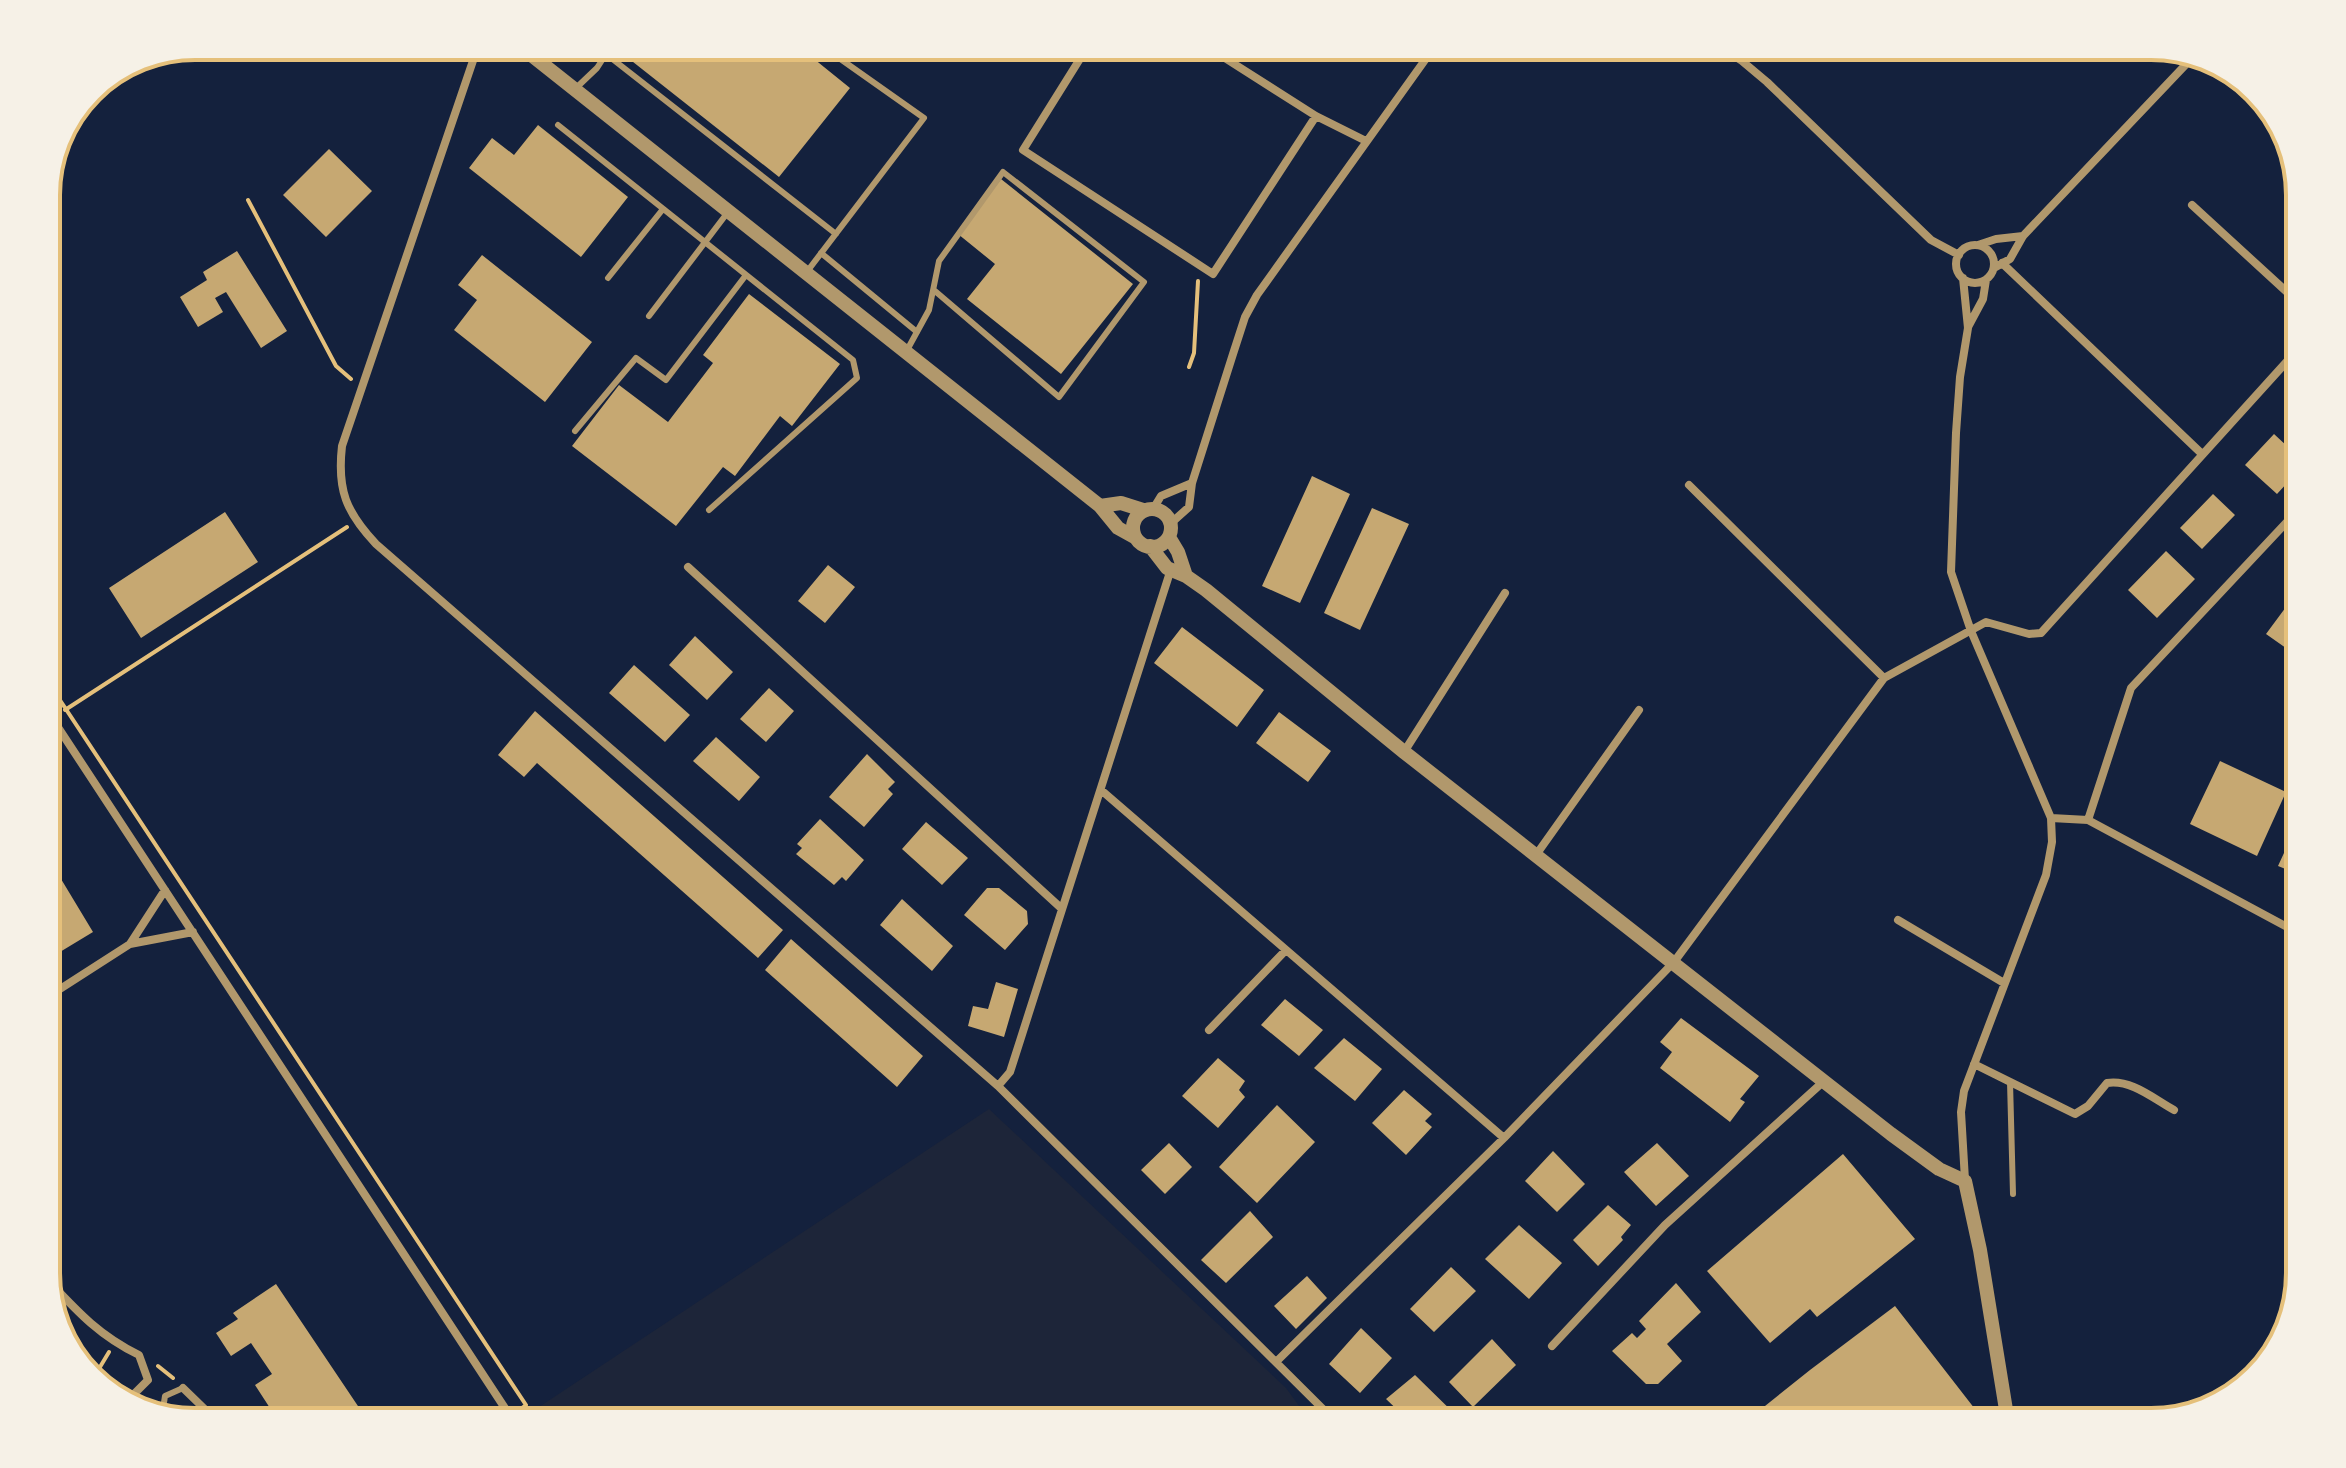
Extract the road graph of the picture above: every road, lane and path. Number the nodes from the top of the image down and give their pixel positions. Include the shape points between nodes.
1 (473, 60) edge
2 (538, 60) edge
3 (548, 60) edge
4 (602, 60) edge
5 (614, 60) edge
6 (842, 60) edge
7 (1079, 60) edge
8 (1228, 60) edge
9 (1425, 60) edge
10 (1740, 60) edge
11 (545, 65) junction
12 (2185, 65) edge
13 (575, 89) junction
14 (1316, 116) junction
15 (558, 125) dead end
16 (1366, 141) junction
17 (248, 200) dead end
18 (2192, 205) dead end
19 (663, 209) junction
20 (728, 212) junction
21 (836, 234) junction
22 (2023, 236) junction
23 (706, 241) junction
24 (1978, 245) junction
25 (821, 253) junction
26 (1959, 255) junction
27 (1998, 265) junction
28 (1205, 268) junction
29 (806, 273) junction
30 (746, 275) junction
31 (608, 278) dead end
32 (1963, 278) junction
33 (1986, 280) junction
34 (935, 291) junction
35 (2286, 291) edge
36 (649, 316) dead end
37 (1968, 328) junction
38 (917, 332) junction
39 (906, 352) junction
40 (2286, 362) edge
41 (1189, 367) dead end
42 (361, 389) junction
43 (575, 431) dead end
44 (2201, 453) junction
45 (1192, 483) junction
46 (1689, 485) dead end
47 (1100, 506) junction
48 (1148, 509) junction
49 (709, 510) dead end
50 (356, 522) junction
51 (2286, 523) edge
52 (1170, 530) junction
53 (1136, 538) junction
54 (1150, 546) junction
55 (688, 567) dead end
56 (1171, 569) junction
57 (1186, 576) junction
58 (1505, 593) dead end
59 (1971, 631) junction
60 (1884, 678) junction
61 (60, 700) edge
62 (66, 709) junction
63 (1639, 710) dead end
64 (60, 714) edge
65 (60, 729) edge
66 (1404, 752) junction
67 (1101, 790) junction
68 (2051, 818) junction
69 (2088, 820) junction
70 (1536, 855) junction
71 (165, 890) junction
72 (1061, 908) junction
73 (1898, 920) dead end
74 (2286, 926) edge
75 (193, 932) junction
76 (130, 944) junction
77 (1286, 950) junction
78 (1674, 962) junction
79 (2004, 983) junction
80 (60, 989) edge
81 (1209, 1030) dead end
82 (1974, 1064) junction
83 (1823, 1082) junction
84 (2010, 1082) junction
85 (998, 1086) junction
86 (2174, 1110) dead end
87 (1504, 1138) junction
88 (1965, 1181) junction
89 (2013, 1194) dead end
90 (62, 1296) edge
91 (115, 1343) junction
92 (1552, 1346) dead end
93 (139, 1355) junction
94 (1277, 1361) junction
95 (99, 1369) edge
96 (183, 1388) junction
97 (134, 1394) edge
98 (164, 1404) edge
99 (204, 1408) edge
100 (505, 1408) edge
101 (522, 1408) edge
102 (1322, 1408) edge
103 (2006, 1408) edge

1 - 42 street
2 - 11 street
3 - 11 lane
4 - 13 lane
5 - 21 lane
6 - 21 lane via 924,118
7 - 28 street via 1023,150
8 - 14 street
9 - 16 street
10 - 26 street via 1931,240
11 - 13 street
12 - 22 street
13 - 20 street
14 - 16 street
14 - 28 street via 1213,274
15 - 19 lane
16 - 45 street via 1245,317
17 - 42 path via 336,366
18 - 35 street
19 - 23 lane
19 - 31 lane
20 - 23 lane
20 - 29 street
21 - 25 lane
22 - 24 street
22 - 27 street via 2010,259
23 - 30 lane
23 - 36 lane
24 - 26 street
24 - 27 street via 1989,250
25 - 29 lane
25 - 38 lane
26 - 32 street
27 - 33 street
27 - 44 street
28 - 41 path via 1197,283
29 - 39 street
30 - 43 lane via 666,380 636,358
30 - 49 lane via 853,360 857,378
32 - 33 street via 1974,283
32 - 37 street
33 - 37 street
34 - 34 lane via 939,261 1003,172 1144,282 1059,397
34 - 38 lane
37 - 59 street via 1956,433 1951,572
38 - 39 lane
39 - 47 street
40 - 44 street
42 - 50 street via 339,473
44 - 59 street via 2041,633 1986,622
45 - 48 street via 1161,496
45 - 52 street via 1189,507
46 - 60 street
47 - 48 street via 1121,503
47 - 53 street via 1118,528
48 - 52 street via 1164,513
48 - 53 street via 1133,522
50 - 62 path
50 - 85 street
51 - 69 street via 2131,688
52 - 54 street via 1161,544
52 - 57 street
53 - 54 street
54 - 56 street
55 - 72 street
56 - 57 street
56 - 67 street
57 - 66 street
58 - 66 street
59 - 60 street
59 - 68 street
60 - 78 street
61 - 62 path
62 - 64 path
62 - 101 path via 526,1405
63 - 70 street
65 - 71 street
66 - 70 street
67 - 72 street
67 - 77 street
68 - 69 street
68 - 79 street via 2046,875
69 - 74 street
70 - 78 street
71 - 75 street
71 - 76 street
72 - 85 street via 1010,1072
73 - 79 street
75 - 76 street
75 - 100 street
76 - 80 street
77 - 81 street
77 - 87 street
78 - 83 street
78 - 87 street
79 - 82 street
82 - 84 street
82 - 88 street via 1961,1112
83 - 88 street via 1939,1169
83 - 92 street via 1665,1225
84 - 86 street via 2075,1114 2114,1082
84 - 89 lane
85 - 94 street
87 - 94 street
88 - 103 street
90 - 91 street
91 - 93 street
91 - 95 path
93 - 96 path
93 - 97 street via 148,1380
94 - 102 street
96 - 98 lane via 165,1396
96 - 99 street

